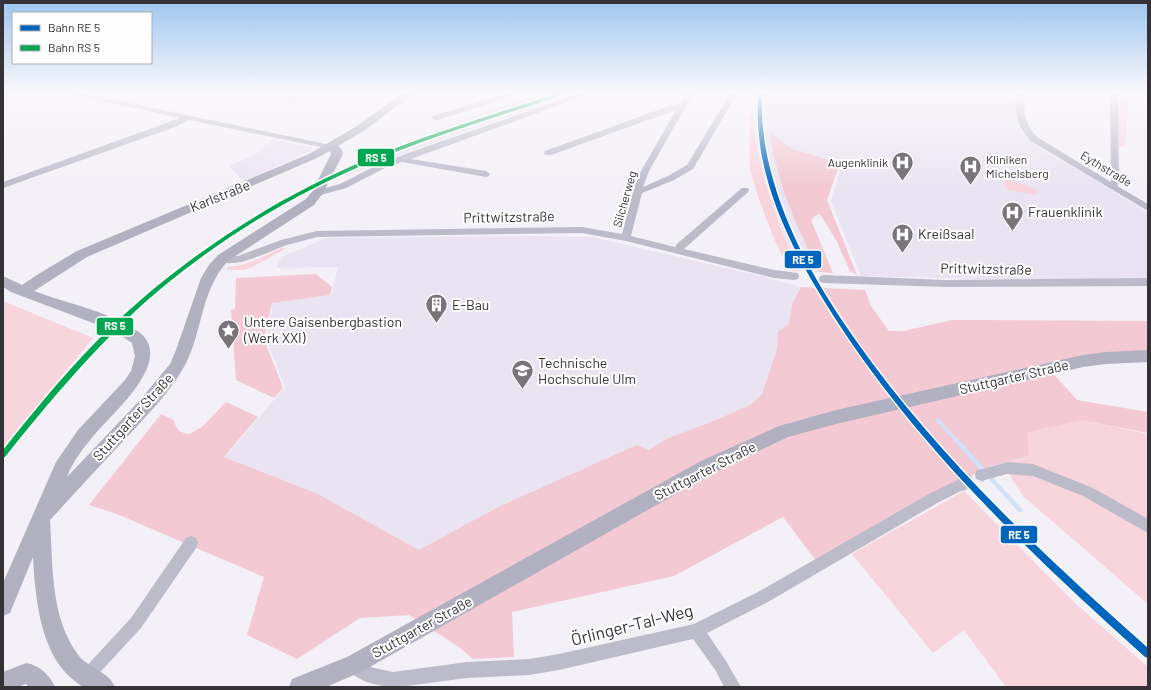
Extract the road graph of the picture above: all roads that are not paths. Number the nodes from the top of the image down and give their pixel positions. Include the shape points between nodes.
1 (174, 124) edge
2 (218, 124) edge
3 (366, 124) edge
4 (500, 124) edge
5 (627, 124) edge
6 (672, 124) edge
7 (716, 124) edge
8 (1022, 124) edge
9 (1115, 124) edge
10 (331, 147) junction
11 (548, 153) dead end
12 (403, 160) junction
13 (486, 174) dead end
14 (3, 185) edge
15 (1111, 186) junction
16 (638, 190) junction
17 (745, 190) dead end
18 (317, 193) junction
19 (1148, 208) edge
20 (626, 238) junction
21 (678, 250) junction
22 (223, 258) junction
23 (794, 276) dead end
24 (824, 279) dead end
25 (3, 281) edge
26 (1148, 282) edge
27 (24, 291) junction
28 (1148, 356) edge
29 (986, 473) tunnel mouth
30 (960, 485) tunnel mouth
31 (41, 517) junction
32 (1148, 526) edge
33 (191, 544) dead end
34 (3, 606) edge
35 (696, 631) junction
36 (354, 665) junction
37 (86, 677) junction
38 (3, 685) edge
39 (44, 687) edge
40 (104, 687) edge
41 (300, 687) edge
42 (733, 687) edge

1 - 14 street
2 - 10 street
3 - 10 main road, Karlstraße
4 - 12 street
5 - 11 street
6 - 16 street, Silcherweg via 645,171
7 - 16 street via 690,167 652,186
8 - 15 street, Eythstraße via 1046,148
9 - 15 street via 1116,183
10 - 18 main road, Stuttgarter Straße via 337,154
10 - 27 main road, Karlstraße via 82,254
12 - 13 street
12 - 18 street via 382,166 346,186
15 - 19 street, Eythstraße
16 - 20 street, Silcherweg
17 - 21 street via 681,244
18 - 22 main road, Stuttgarter Straße via 310,202
20 - 21 street, Prittwitzstraße
20 - 22 street, Prittwitzstraße via 582,230 329,233 296,238 239,260
21 - 23 street, Prittwitzstraße via 774,274
22 - 31 main road, Stuttgarter Straße via 210,272 176,368 153,398
24 - 26 street, Prittwitzstraße via 938,283
25 - 27 main road
27 - 31 main road via 116,326 135,338 142,348 142,362 134,380 73,448
28 - 36 main road, Stuttgarter Straße via 1083,361 815,421 791,429 713,464
29 - 32 street via 1007,468 1033,470 1088,492
30 - 35 street, Örlinger-Tal-Weg via 763,597
31 - 34 main road
31 - 37 main road via 45,587 53,629 72,665
33 - 37 street via 136,623
35 - 36 street, Örlinger-Tal-Weg via 529,667 467,670 393,680 367,674
35 - 42 street
36 - 41 main road, Stuttgarter Straße
37 - 40 main road
38 - 39 main road via 14,678 30,674

